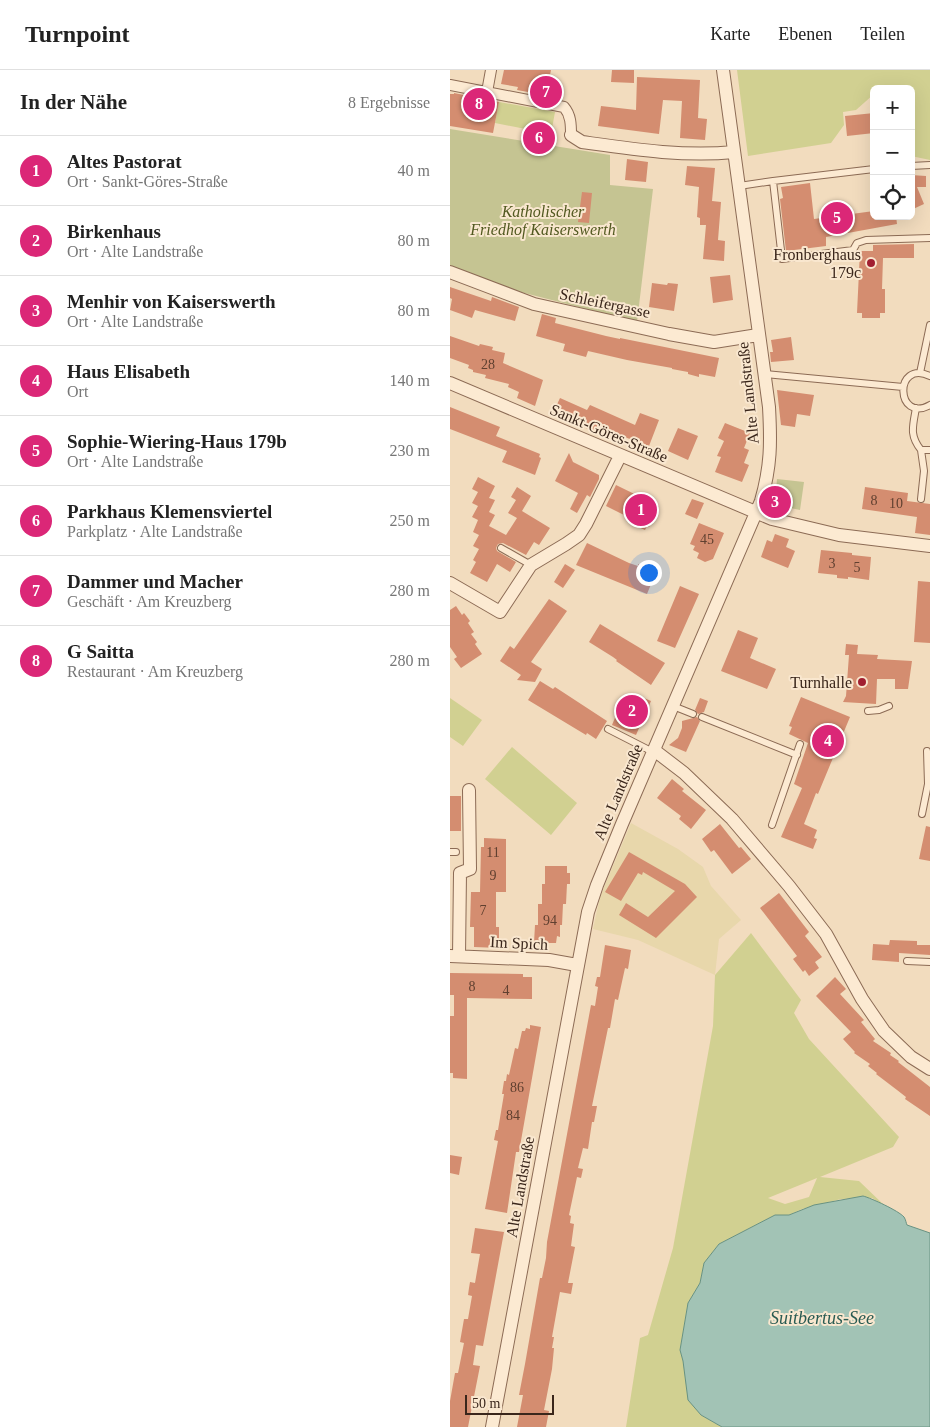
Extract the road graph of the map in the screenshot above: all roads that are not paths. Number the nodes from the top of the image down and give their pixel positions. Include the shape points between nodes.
1 (492, 70) edge
2 (723, 70) edge
3 (450, 85) edge
4 (487, 92) junction
5 (571, 135) joint
6 (734, 152) junction
7 (930, 165) edge
8 (915, 166) edge
9 (870, 169) edge
10 (773, 181) junction
11 (739, 186) junction
12 (930, 238) edge
13 (450, 272) edge
14 (930, 325) edge
15 (758, 335) junction
16 (920, 373) junction
17 (764, 374) junction
18 (930, 376) edge
19 (450, 384) edge
20 (903, 387) junction
21 (930, 405) edge
22 (916, 408) junction
23 (921, 450) junction
24 (930, 450) edge
25 (620, 456) junction
26 (921, 499) dead end
27 (756, 513) junction
28 (930, 546) edge
29 (501, 548) dead end
30 (531, 565) junction
31 (450, 583) edge
32 (673, 706) junction
33 (889, 706) dead end
34 (868, 711) dead end
35 (693, 714) dead end
36 (702, 717) dead end
37 (608, 729) dead end
38 (800, 744) dead end
39 (654, 751) junction
40 (927, 751) dead end
41 (796, 755) junction
42 (470, 790) dead end
43 (922, 814) dead end
44 (772, 824) dead end
45 (455, 873) edge
46 (455, 956) edge
47 (907, 961) dead end
48 (930, 962) edge
49 (578, 965) junction
50 (930, 1070) edge
51 (492, 1427) edge

1 - 4 street
2 - 6 street, Alte Landstraße
3 - 4 street
4 - 5 street via 564,107 571,122
5 - 6 street via 582,142 664,152
6 - 11 street, Alte Landstraße
7 - 8 lane
9 - 10 lane
10 - 11 lane
10 - 12 lane via 782,258 853,250 857,243 871,239
11 - 15 street, Alte Landstraße
13 - 15 street, Schleifergasse via 534,304 678,336 714,342
14 - 16 lane
15 - 17 street, Alte Landstraße
16 - 18 lane
16 - 20 lane via 909,377
17 - 20 lane
17 - 27 street, Alte Landstraße via 771,453
19 - 25 street, Sankt-Göres-Straße
20 - 22 lane via 904,398
21 - 22 lane
22 - 23 lane via 913,435
23 - 24 lane
23 - 26 lane via 924,471
25 - 27 street, Sankt-Göres-Straße
25 - 30 street via 579,534
27 - 28 street, Sankt-Göres-Straße via 816,531
27 - 32 street, Alte Landstraße
29 - 30 lane
30 - 31 street via 500,612
32 - 35 lane
32 - 39 street, Alte Landstraße
33 - 34 lane
36 - 41 lane
37 - 39 lane
38 - 41 lane
39 - 49 street, Alte Landstraße via 597,885 588,912
39 - 50 street via 684,773 732,819 826,934 884,1031
40 - 43 lane via 928,784
41 - 44 lane
42 - 45 street, Im Spich via 470,869
45 - 46 street, Im Spich
46 - 49 street, Im Spich via 549,960
47 - 48 lane
49 - 51 street, Alte Landstraße

